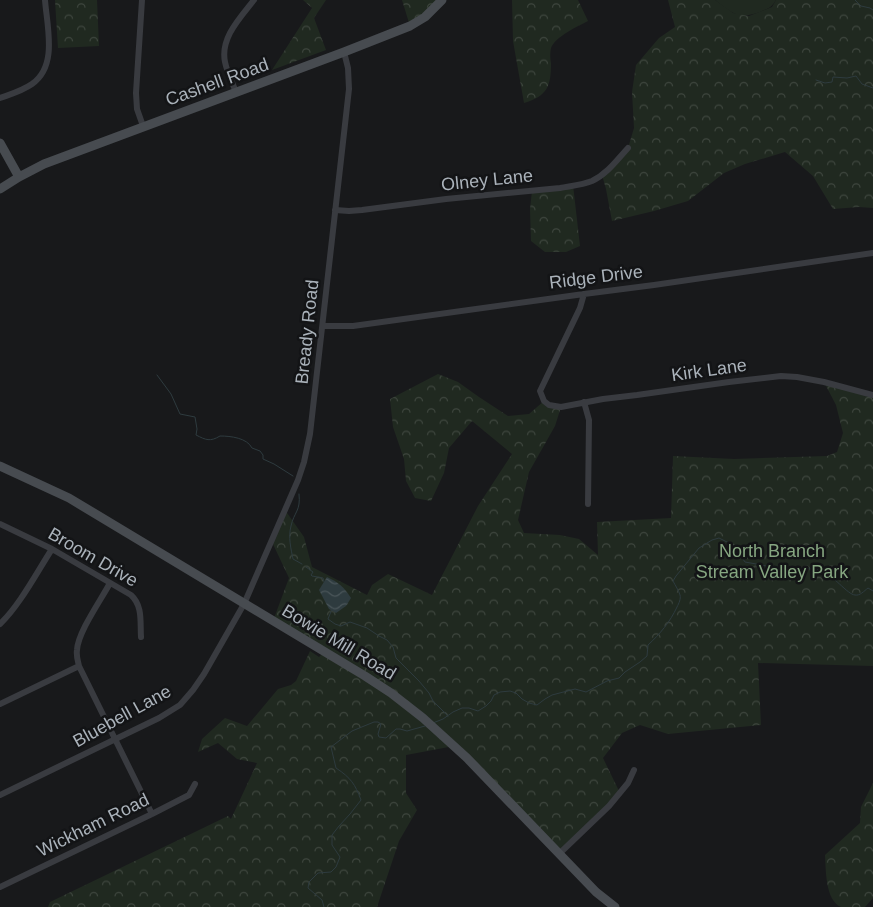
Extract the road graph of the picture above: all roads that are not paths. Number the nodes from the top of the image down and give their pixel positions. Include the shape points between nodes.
1 (45, 0) edge
2 (142, 0) edge
3 (254, 0) edge
4 (442, 0) edge
5 (344, 52) junction
6 (236, 92) junction
7 (0, 98) edge
8 (143, 126) junction
9 (0, 143) edge
10 (628, 148) dead end
11 (19, 177) junction
12 (0, 189) edge
13 (335, 210) junction
14 (873, 253) edge
15 (584, 294) junction
16 (323, 326) junction
17 (873, 395) edge
18 (584, 402) junction
19 (0, 466) edge
20 (588, 504) dead end
21 (0, 524) edge
22 (52, 549) junction
23 (110, 583) junction
24 (244, 604) junction
25 (0, 624) edge
26 (141, 637) dead end
27 (79, 666) junction
28 (0, 704) edge
29 (115, 740) junction
30 (634, 770) dead end
31 (195, 784) dead end
32 (0, 795) edge
33 (152, 814) junction
34 (560, 853) junction
35 (0, 887) edge
36 (615, 907) edge

1 - 7 street via 49,51 43,74 33,84
2 - 8 street via 136,93
3 - 6 street via 226,42 225,63
4 - 5 street, Cashell Road via 410,26
5 - 6 street, Cashell Road
5 - 13 street, Bready Road via 349,89
6 - 8 street, Cashell Road
8 - 11 street, Cashell Road via 44,164
9 - 11 street
10 - 13 street, Olney Lane via 602,175 560,188 362,210
11 - 12 street, Cashell Road
13 - 16 street, Bready Road
14 - 15 street, Ridge Drive
15 - 16 street, Ridge Drive via 353,326
15 - 18 street, Kirk Lane via 540,391 549,405 561,407
16 - 24 street, Bready Road via 304,462
17 - 18 street, Kirk Lane via 824,382 781,376
18 - 20 street via 589,420
19 - 24 street, Bowie Mill Road via 69,498
21 - 22 street, Broom Drive
22 - 23 street, Broom Drive
22 - 25 street
23 - 26 street, Broom Drive via 138,602
23 - 27 street via 81,634 77,650
24 - 29 street, Bluebell Lane via 203,676 180,705
24 - 34 street, Bowie Mill Road via 391,693 423,718
27 - 28 street
27 - 29 street
29 - 32 street, Bluebell Lane
29 - 33 street
30 - 34 street via 618,795
31 - 33 street, Wickham Road via 189,795
33 - 35 street, Wickham Road
34 - 36 street, Bowie Mill Road via 596,892

